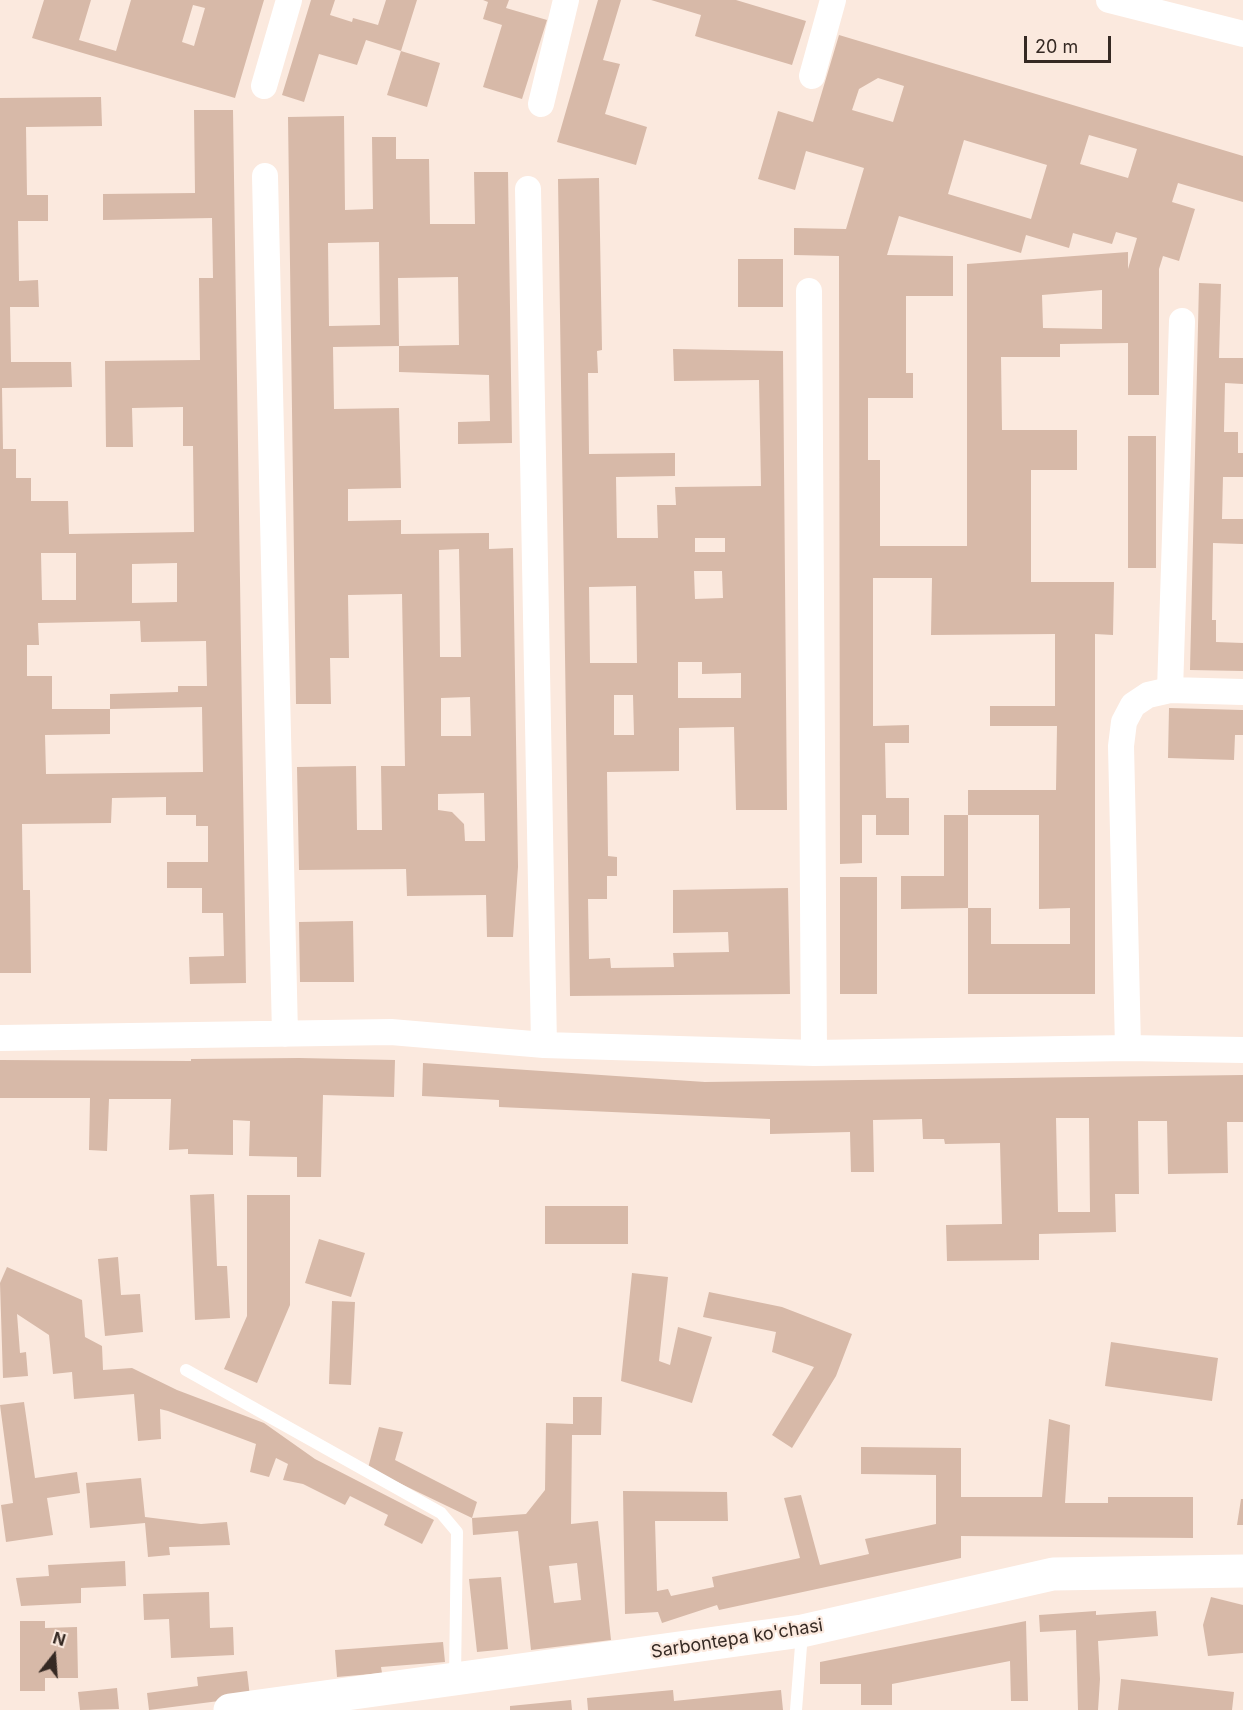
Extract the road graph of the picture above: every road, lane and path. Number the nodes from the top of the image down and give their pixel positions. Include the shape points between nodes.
1 (289, 0) edge
2 (566, 0) edge
3 (833, 0) edge
4 (1109, 0) edge
5 (1243, 34) edge
6 (812, 76) dead end
7 (264, 86) dead end
8 (541, 104) dead end
9 (265, 176) dead end
10 (528, 189) dead end
11 (809, 291) dead end
12 (1182, 321) dead end
13 (1170, 690) junction
14 (1243, 692) edge
15 (285, 1034) junction
16 (0, 1038) edge
17 (544, 1045) junction
18 (1128, 1048) junction
19 (1243, 1050) edge
20 (814, 1053) junction
21 (186, 1370) dead end
22 (1243, 1571) edge
23 (802, 1631) junction
24 (455, 1681) junction
25 (230, 1710) edge
26 (796, 1710) edge

1 - 7 street
2 - 8 street
3 - 6 street
4 - 5 street
9 - 15 street
10 - 17 street
11 - 20 street
12 - 13 street
13 - 14 street
13 - 18 street via 1148,695 1133,705 1124,722 1120,746
15 - 16 street
15 - 17 street via 391,1032
17 - 20 street
18 - 19 street
18 - 20 street
21 - 24 lane via 441,1513 457,1532
22 - 23 street, Sarbontepa ko'chasi via 1053,1574
23 - 24 street, Sarbontepa ko'chasi
23 - 26 lane
24 - 25 street, Sarbontepa ko'chasi

